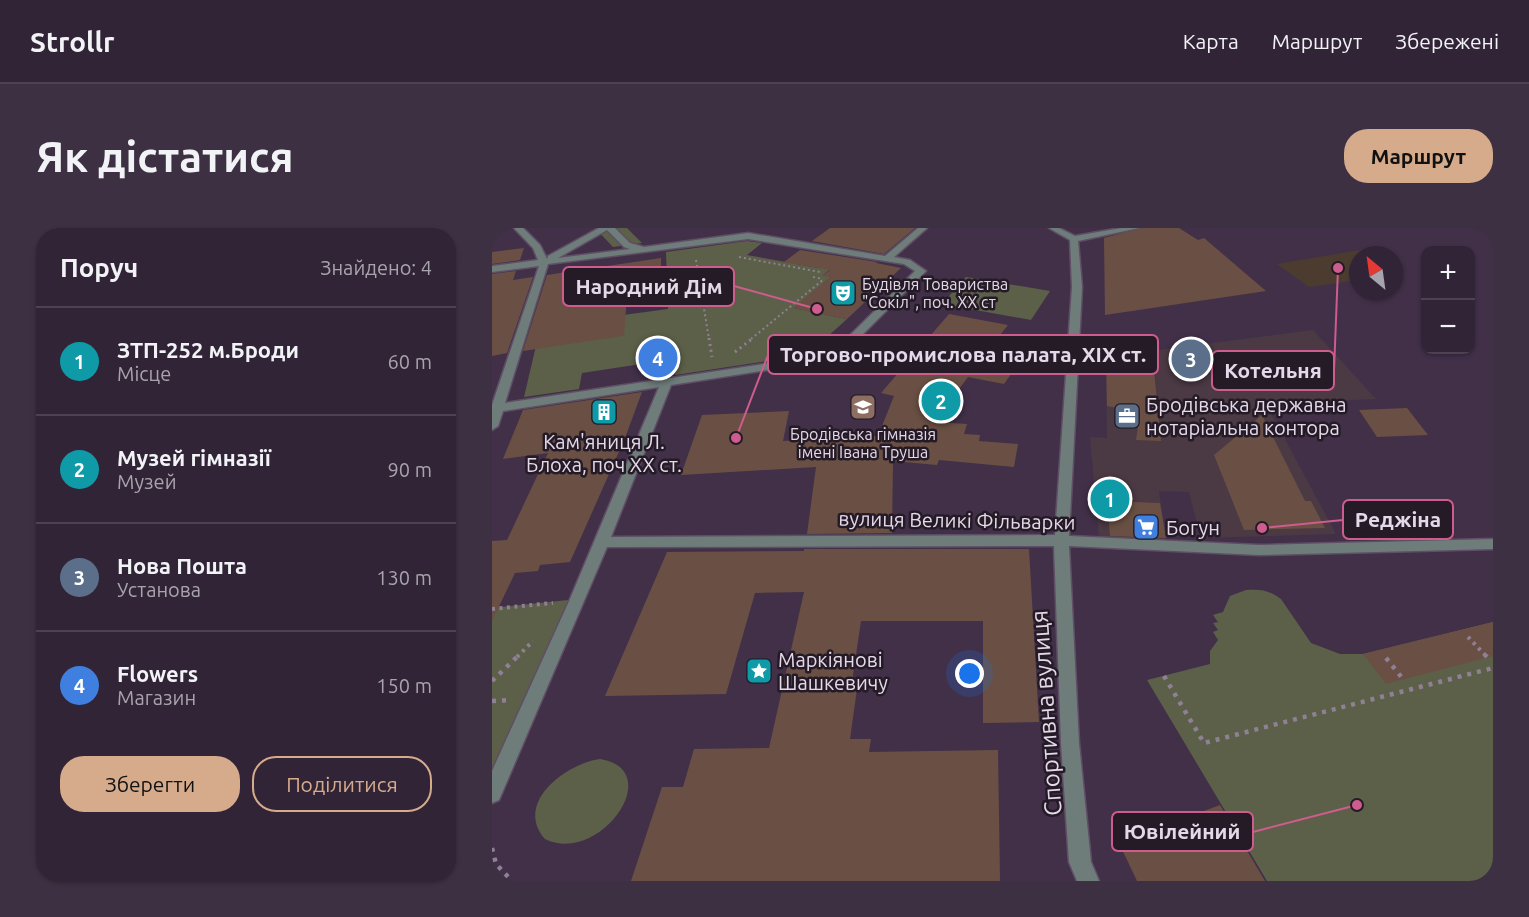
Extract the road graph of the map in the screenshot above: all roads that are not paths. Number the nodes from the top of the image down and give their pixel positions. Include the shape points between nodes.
1 (518, 228) edge
2 (605, 228) edge
3 (610, 228) edge
4 (923, 228) edge
5 (1053, 228) edge
6 (1135, 228) edge
7 (1074, 239) junction
8 (648, 250) junction
9 (886, 259) junction
10 (544, 263) junction
11 (492, 269) edge
12 (666, 383) junction
13 (496, 409) edge
14 (492, 426) edge
15 (1061, 541) junction
16 (600, 542) junction
17 (1493, 544) edge
18 (492, 793) edge
19 (1088, 881) edge

1 - 10 street via 537,247
2 - 10 street
3 - 8 street via 627,245
4 - 9 street
5 - 7 street
6 - 7 street
7 - 15 street, Спортивна вулиця via 1077,287
8 - 9 street via 757,236
8 - 10 street
9 - 12 street via 912,264 921,271 834,357
10 - 11 street
10 - 13 street
12 - 13 street
12 - 16 street
13 - 14 street
15 - 16 street, вулиця Великі Фільварки
15 - 17 street, вулиця Великі Фільварки via 1259,550
15 - 19 street, Спортивна вулиця via 1070,743 1080,862
16 - 18 street

